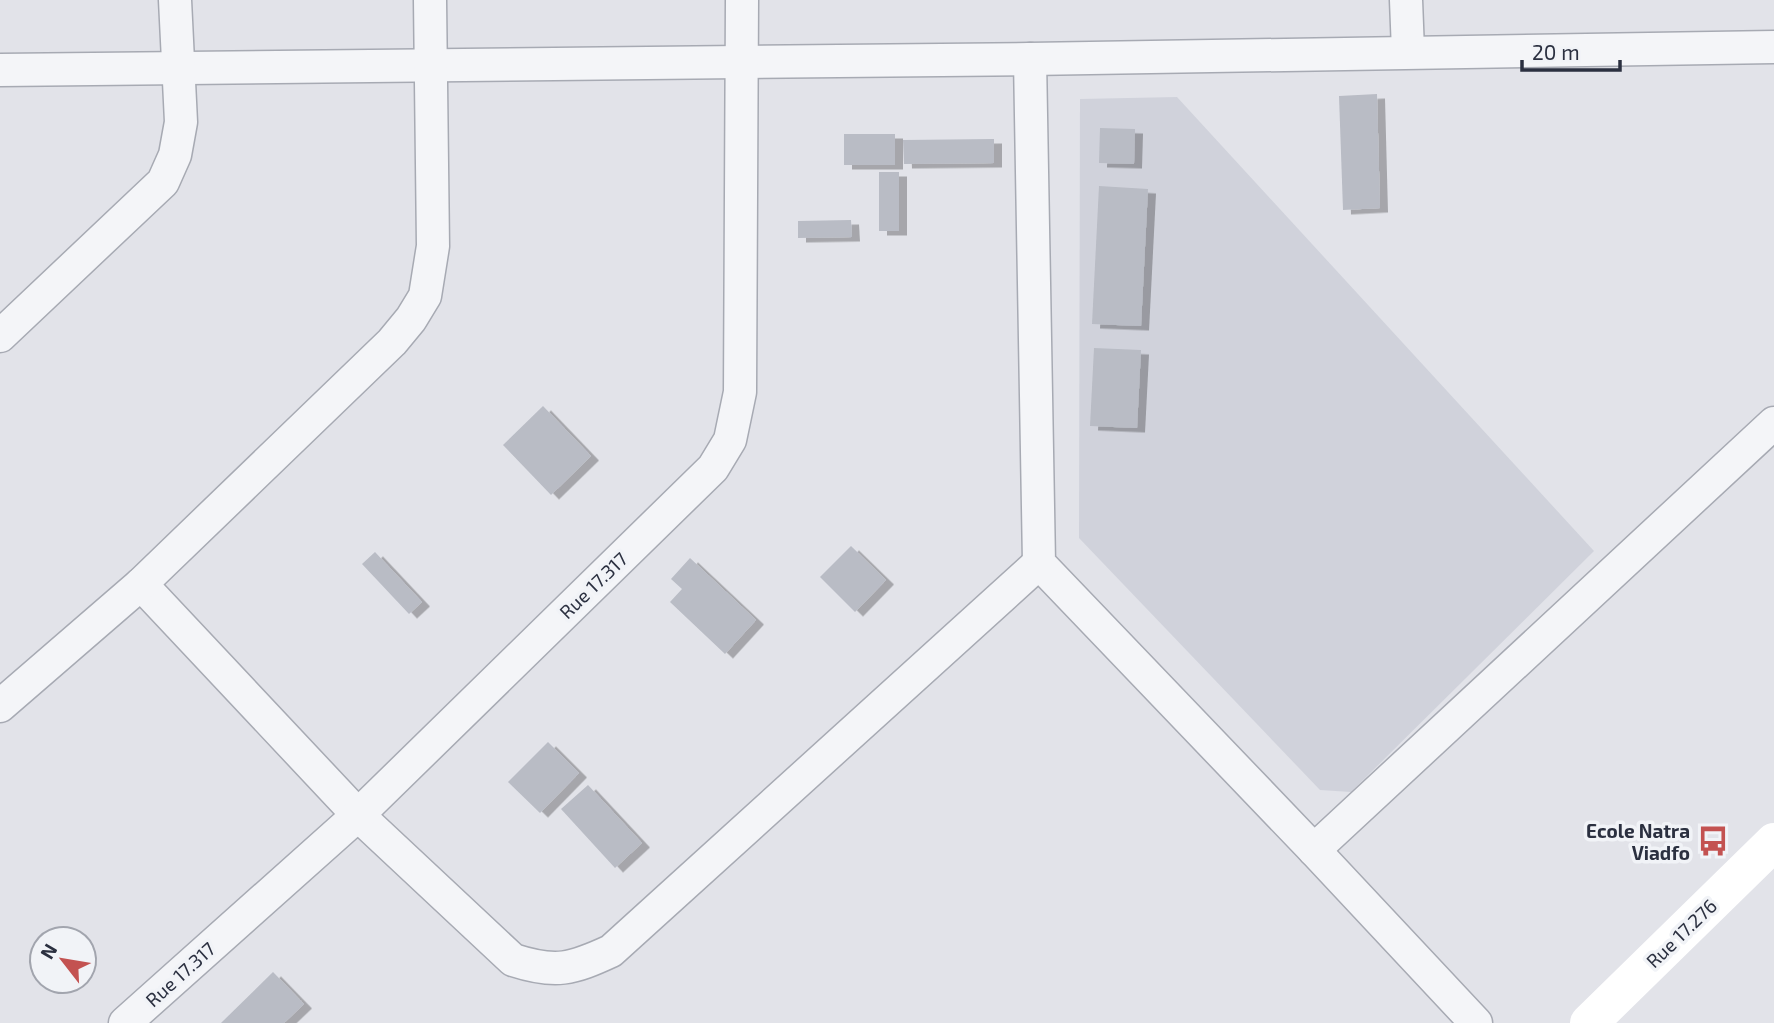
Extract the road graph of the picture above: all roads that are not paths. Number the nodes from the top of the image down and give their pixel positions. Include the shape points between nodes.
1 (175, 0) edge
2 (430, 0) edge
3 (742, 0) edge
4 (1406, 0) edge
5 (1774, 47) edge
6 (1408, 51) junction
7 (1030, 59) junction
8 (743, 61) junction
9 (432, 65) junction
10 (177, 69) junction
11 (0, 70) edge
12 (0, 336) edge
13 (1774, 423) edge
14 (1040, 563) junction
15 (141, 584) junction
16 (0, 706) edge
17 (358, 815) junction
18 (1774, 842) edge
19 (1314, 850) junction
20 (125, 1023) edge
21 (1476, 1023) edge
22 (1589, 1023) edge

1 - 10 street
2 - 9 street
3 - 8 street, Rue 17.317
4 - 6 street
5 - 6 street
6 - 7 street
7 - 8 street
7 - 14 street
8 - 9 street
8 - 17 street, Rue 17.317 via 740,393 730,439 713,468
9 - 10 street
9 - 15 street via 433,246 425,296 392,342
10 - 11 street
10 - 12 street via 181,122 175,155 163,182
13 - 19 street
14 - 17 street via 611,951 578,967 532,967 513,960
14 - 19 street
15 - 16 street
15 - 17 street
17 - 20 street, Rue 17.317
18 - 22 main road, Rue 17.276
19 - 21 street

